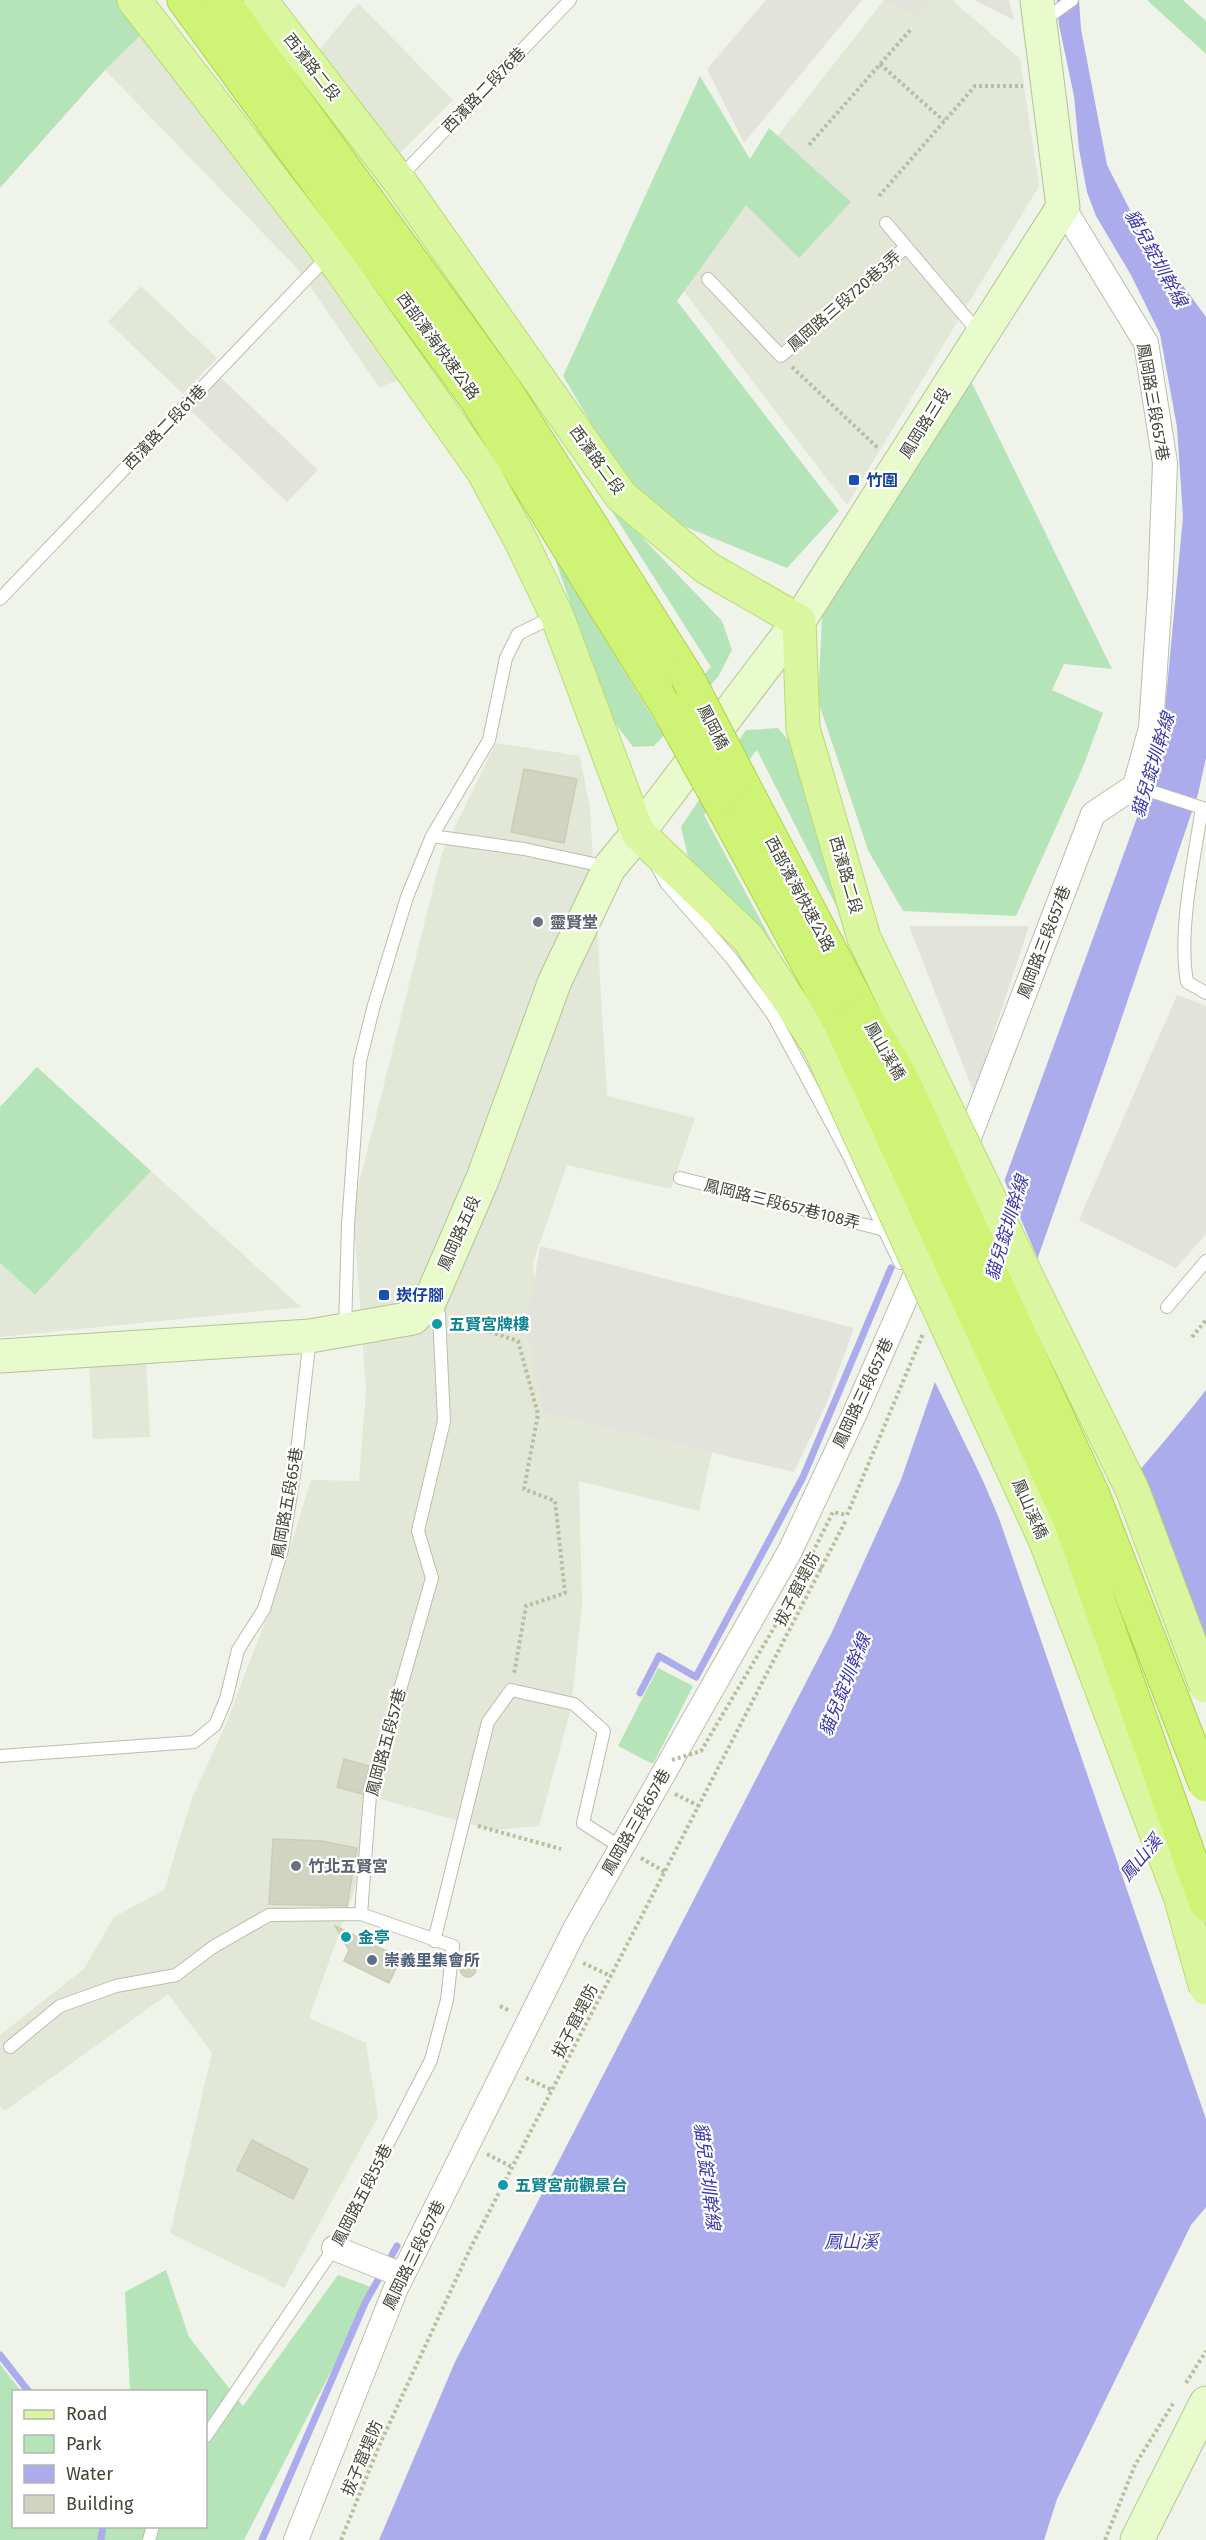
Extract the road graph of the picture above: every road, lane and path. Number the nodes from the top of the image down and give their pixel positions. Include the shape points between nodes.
1 (134, 0) edge
2 (184, 0) edge
3 (222, 0) edge
4 (260, 0) edge
5 (570, 0) edge
6 (1072, 0) edge
7 (1038, 12) edge
8 (912, 28) dead end
9 (880, 64) junction
10 (1048, 87) junction
11 (944, 121) junction
12 (809, 145) dead end
13 (398, 179) junction
14 (879, 196) dead end
15 (1063, 207) junction
16 (886, 223) dead end
17 (906, 247) junction
18 (330, 254) junction
19 (708, 279) dead end
20 (981, 335) junction
21 (781, 356) junction
22 (897, 467) junction
23 (0, 599) edge
24 (556, 616) junction
25 (799, 621) junction
26 (687, 677) joint
27 (668, 708) joint
28 (1135, 786) junction
29 (729, 788) junction
30 (1204, 809) edge
31 (638, 833) junction
32 (432, 836) junction
33 (609, 868) junction
34 (888, 988) joint
35 (1206, 993) edge
36 (840, 1027) junction
37 (680, 1178) dead end
38 (885, 1230) junction
39 (1206, 1261) edge
40 (924, 1295) junction
41 (1167, 1307) dead end
42 (434, 1309) junction
43 (1206, 1320) edge
44 (345, 1331) junction
45 (310, 1336) junction
46 (1192, 1337) dead end
47 (0, 1356) edge
48 (846, 1520) dead end
49 (1206, 1686) edge
50 (511, 1690) junction
51 (0, 1756) edge
52 (672, 1760) junction
53 (1206, 1785) edge
54 (463, 1822) junction
55 (622, 1848) junction
56 (561, 1849) dead end
57 (665, 1872) junction
58 (1206, 1904) edge
59 (361, 1914) junction
60 (434, 1941) junction
61 (564, 1953) junction
62 (611, 1976) junction
63 (1206, 1988) edge
64 (10, 2047) dead end
65 (506, 2068) junction
66 (552, 2090) junction
67 (468, 2144) junction
68 (512, 2167) junction
69 (334, 2248) junction
70 (402, 2276) junction
71 (1206, 2350) edge
72 (1188, 2397) edge
73 (207, 2435) edge
74 (1137, 2539) edge
75 (296, 2540) edge
76 (341, 2540) edge
77 (1105, 2540) edge

1 - 18 main road
2 - 27 highway, 西部濱海快速公路 via 477,399
3 - 26 highway, 西部濱海快速公路 via 504,388
4 - 13 main road, 西濱路二段
5 - 13 lane, 西濱路二段76巷
6 - 7 lane
7 - 10 street
8 - 9 path
9 - 11 path
9 - 12 path
10 - 11 path via 975,86
10 - 15 street
11 - 14 path
13 - 25 main road, 西濱路二段 via 621,496 707,568
15 - 20 street, 鳳岡路三段
15 - 28 street, 鳳岡路三段657巷 via 1146,343 1166,463 1151,728
16 - 17 lane
17 - 20 lane
17 - 21 lane, 鳳岡路三段720巷3弄
18 - 23 lane, 西濱路二段61巷
18 - 24 main road via 483,471
19 - 21 lane, 鳳岡路三段720巷3弄
20 - 22 street, 鳳岡路三段
21 - 22 path
22 - 25 street, 鳳岡路三段
24 - 31 main road
24 - 32 lane via 518,634 506,658 489,740
25 - 31 street, 鳳岡路三段
25 - 34 main road, 西濱路二段 via 803,728 864,938
26 - 29 highway, 鳳岡橋, bridge
27 - 29 highway, 鳳岡橋, bridge
28 - 30 lane
28 - 40 street, 鳳岡路三段657巷 via 1093,814
29 - 36 highway, 西部濱海快速公路
30 - 35 lane via 1187,913 1185,967 1187,982
31 - 33 street, 鳳岡路五段
31 - 36 main road
31 - 38 lane via 666,883 732,959 773,1015
32 - 33 lane via 524,849
32 - 44 lane via 407,897 360,1061
33 - 42 street, 鳳岡路五段 via 555,981
34 - 49 main road, 鳳山溪橋, bridge via 1132,1489
36 - 40 main road, 鳳山溪橋, bridge
36 - 53 highway, 鳳山溪橋, bridge via 902,1079 1094,1495
36 - 58 highway, 鳳山溪橋, bridge via 1070,1520
37 - 38 lane, 鳳岡路三段657巷108弄
38 - 40 lane
39 - 41 lane
40 - 52 street, 鳳岡路三段657巷 via 790,1551
40 - 52 path, bridge via 847,1515 833,1512 781,1616 702,1751
40 - 63 main road, 鳳山溪橋, bridge via 1046,1542 1180,1896
42 - 44 street via 413,1318
42 - 50 path via 518,1341 538,1414 524,1489 555,1501 565,1593 526,1606
42 - 59 lane, 鳳岡路五段57巷 via 444,1421 418,1531 432,1578 370,1796
43 - 46 path
44 - 45 street
45 - 47 street
45 - 51 lane, 鳳岡路五段65巷 via 282,1550 264,1609 238,1650 215,1725 194,1742
48 - 57 path, 拔子窟堤防
50 - 54 lane via 488,1722
50 - 55 lane via 574,1704 604,1731 583,1823
52 - 55 street, 鳳岡路三段657巷
54 - 56 path
54 - 60 lane
55 - 57 path
55 - 61 street, 鳳岡路三段657巷
57 - 62 path, 拔子窟堤防
59 - 60 lane, 鳳岡路五段55巷
59 - 64 lane via 269,1915 213,1947 176,1975 116,1986 60,2006
60 - 69 lane, 鳳岡路五段55巷 via 453,1946 447,2000 431,2060
61 - 62 path
61 - 65 street, 鳳岡路三段657巷
62 - 66 path, 拔子窟堤防
65 - 66 path
65 - 67 street, 鳳岡路三段657巷
66 - 68 path, 拔子窟堤防
67 - 68 path
67 - 70 street, 鳳岡路三段657巷
68 - 76 path, 拔子窟堤防 via 379,2445
69 - 70 street
69 - 73 lane, 鳳岡路五段55巷
70 - 75 street, 鳳岡路三段657巷
71 - 72 path
72 - 74 street
72 - 77 path via 1135,2465

